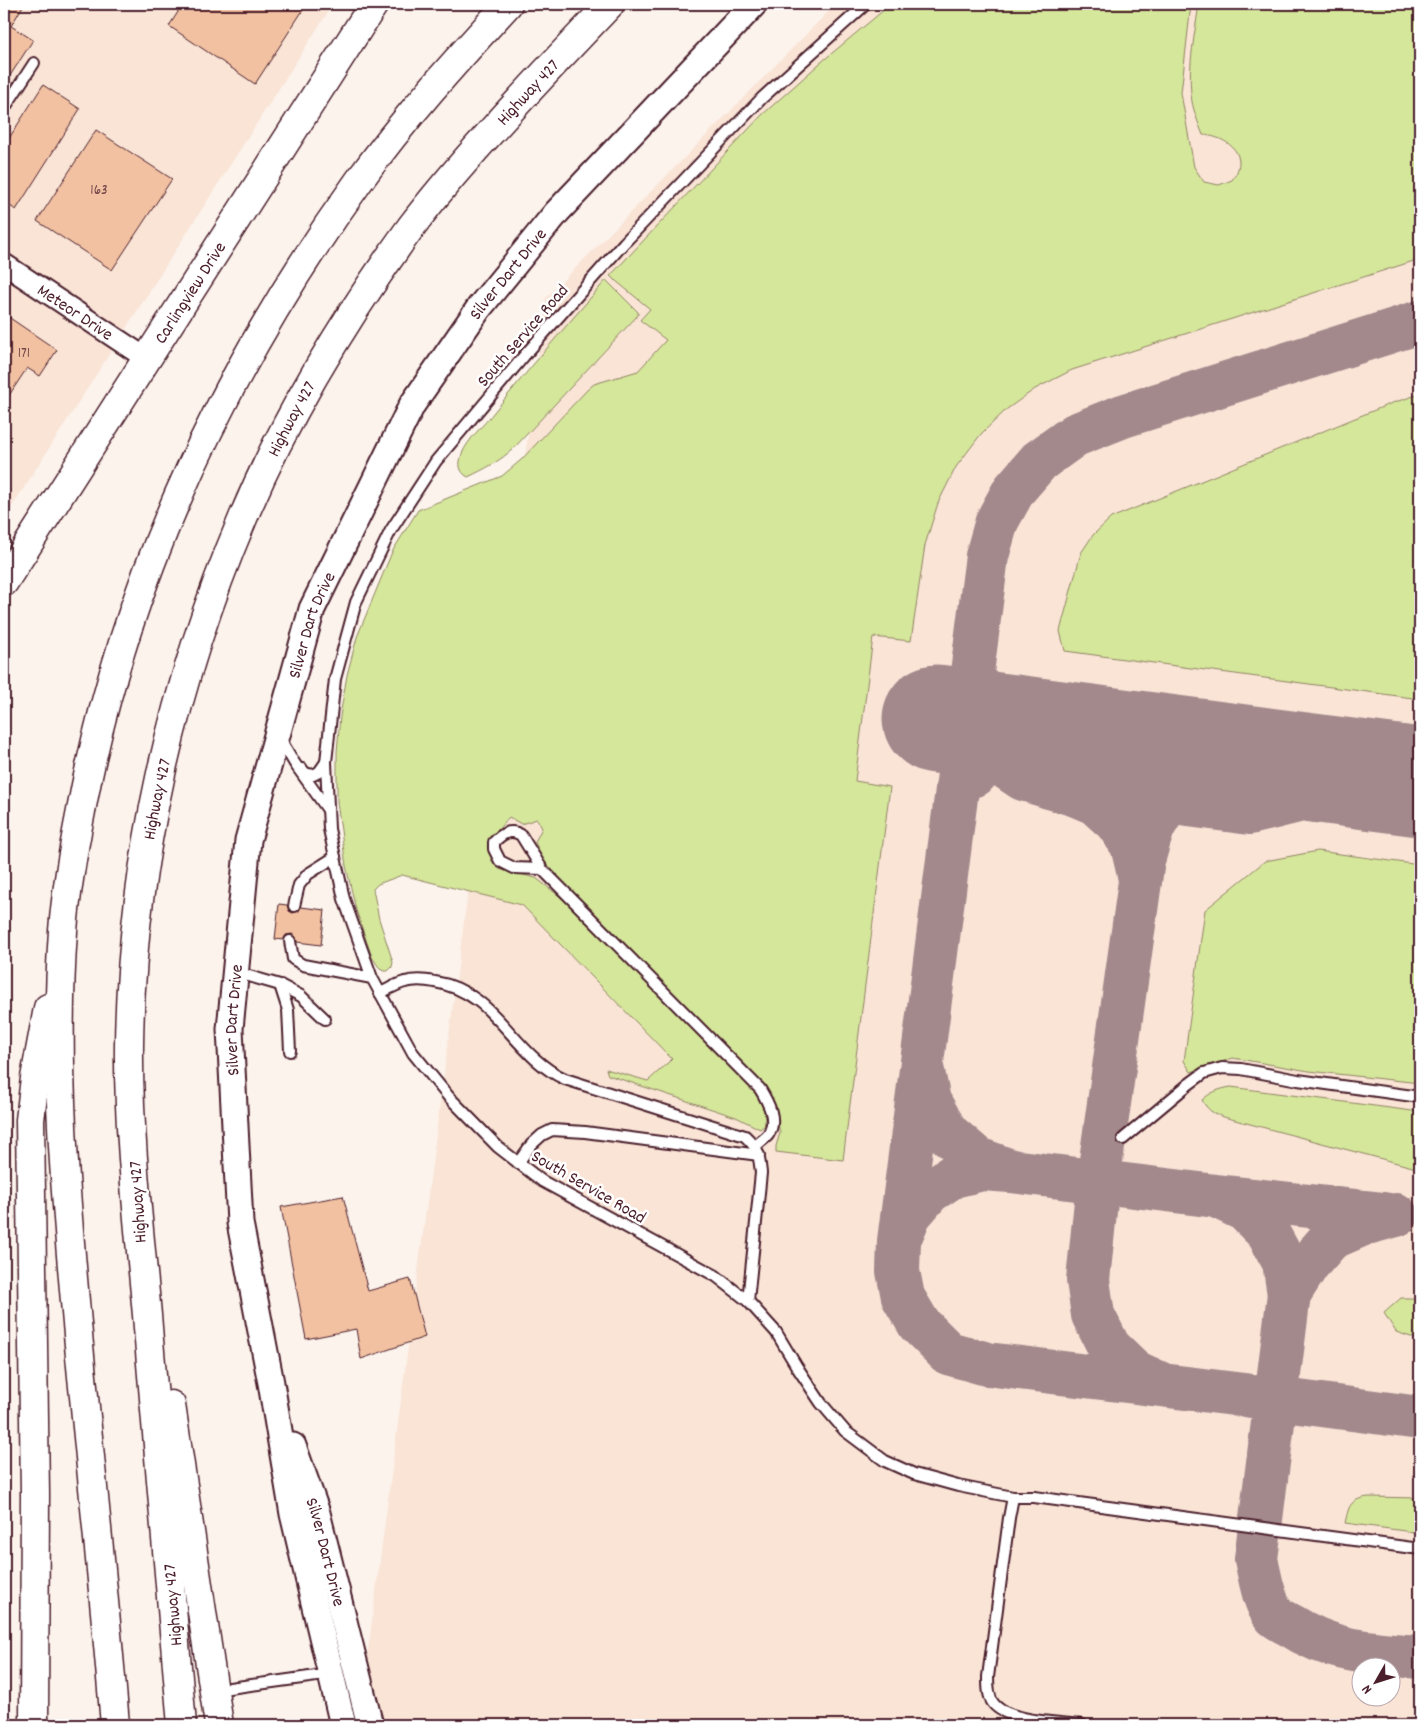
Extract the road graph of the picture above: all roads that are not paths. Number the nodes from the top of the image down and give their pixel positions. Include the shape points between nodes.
1 (374, 4) edge
2 (508, 4) edge
3 (610, 4) edge
4 (754, 4) edge
5 (866, 4) edge
6 (34, 62) dead end
7 (4, 109) edge
8 (4, 264) edge
9 (147, 359) junction
10 (4, 582) edge
11 (277, 733) junction
12 (326, 762) junction
13 (295, 764) junction
14 (328, 811) junction
15 (335, 857) junction
16 (542, 869) junction
17 (294, 906) dead end
18 (63, 928) junction
19 (290, 941) dead end
20 (235, 972) junction
21 (372, 978) junction
22 (280, 985) junction
23 (380, 993) junction
24 (325, 1019) dead end
25 (290, 1051) dead end
26 (1420, 1096) edge
27 (1123, 1139) dead end
28 (758, 1151) junction
29 (518, 1163) junction
30 (136, 1197) junction
31 (748, 1301) junction
32 (270, 1383) junction
33 (1013, 1497) junction
34 (1420, 1549) edge
35 (331, 1674) junction
36 (214, 1690) junction
37 (34, 1725) edge
38 (114, 1725) edge
39 (182, 1725) edge
40 (219, 1725) edge
41 (343, 1725) edge
42 (370, 1725) edge
43 (1082, 1725) edge

1 - 9 main road, Carlingview Drive
2 - 18 main road via 427,95 361,177 279,301 214,417 150,560 118,655 92,752 73,851
3 - 30 main road, Highway 427 via 463,163 414,224 360,301 276,446 220,575 191,661 164,761 136,930 129,1050
4 - 11 street, Silver Dart Drive via 557,212 478,308 412,405 312,609
5 - 12 lane, South Service Road via 762,98 624,243 436,461 391,530 356,602 335,679
6 - 7 lane
8 - 9 street, Meteor Drive
9 - 10 main road, Carlingview Drive
11 - 13 lane, South Service Road
11 - 20 street, Silver Dart Drive via 248,840
12 - 13 lane via 313,775
12 - 14 lane, South Service Road
13 - 14 lane, South Service Road
14 - 15 lane, South Service Road
15 - 17 lane via 308,874 298,885
15 - 21 lane, South Service Road via 344,899
16 - 16 lane via 516,832 504,833 494,842 500,862 514,868
16 - 28 lane via 760,1089 772,1116 772,1125
18 - 37 main road via 30,1120 35,1494
18 - 38 main road via 60,1026 66,1202
19 - 21 lane via 294,959 303,965
20 - 22 lane
20 - 32 street, Silver Dart Drive via 230,1029 240,1223
21 - 23 lane, South Service Road
22 - 24 lane via 301,996
22 - 25 lane via 288,1010
23 - 28 lane via 403,982 422,980 445,984 472,995 552,1073 745,1136
23 - 29 lane, South Service Road via 413,1053 448,1096
26 - 27 lane via 1298,1080 1241,1068 1222,1068 1197,1078
28 - 29 lane via 552,1130 531,1145
28 - 31 lane via 762,1173
29 - 31 lane, South Service Road via 542,1181 716,1276
30 - 36 main road via 186,1495
30 - 39 main road, Highway 427
31 - 33 lane, South Service Road via 776,1332 821,1403 845,1431 873,1453 914,1474
32 - 35 street, Silver Dart Drive via 293,1514
32 - 42 street, Silver Dart Drive via 317,1513
33 - 34 lane, South Service Road via 1034,1497
33 - 43 lane via 988,1690 993,1703 1015,1716
35 - 36 lane
35 - 41 street, Silver Dart Drive
36 - 40 main road

